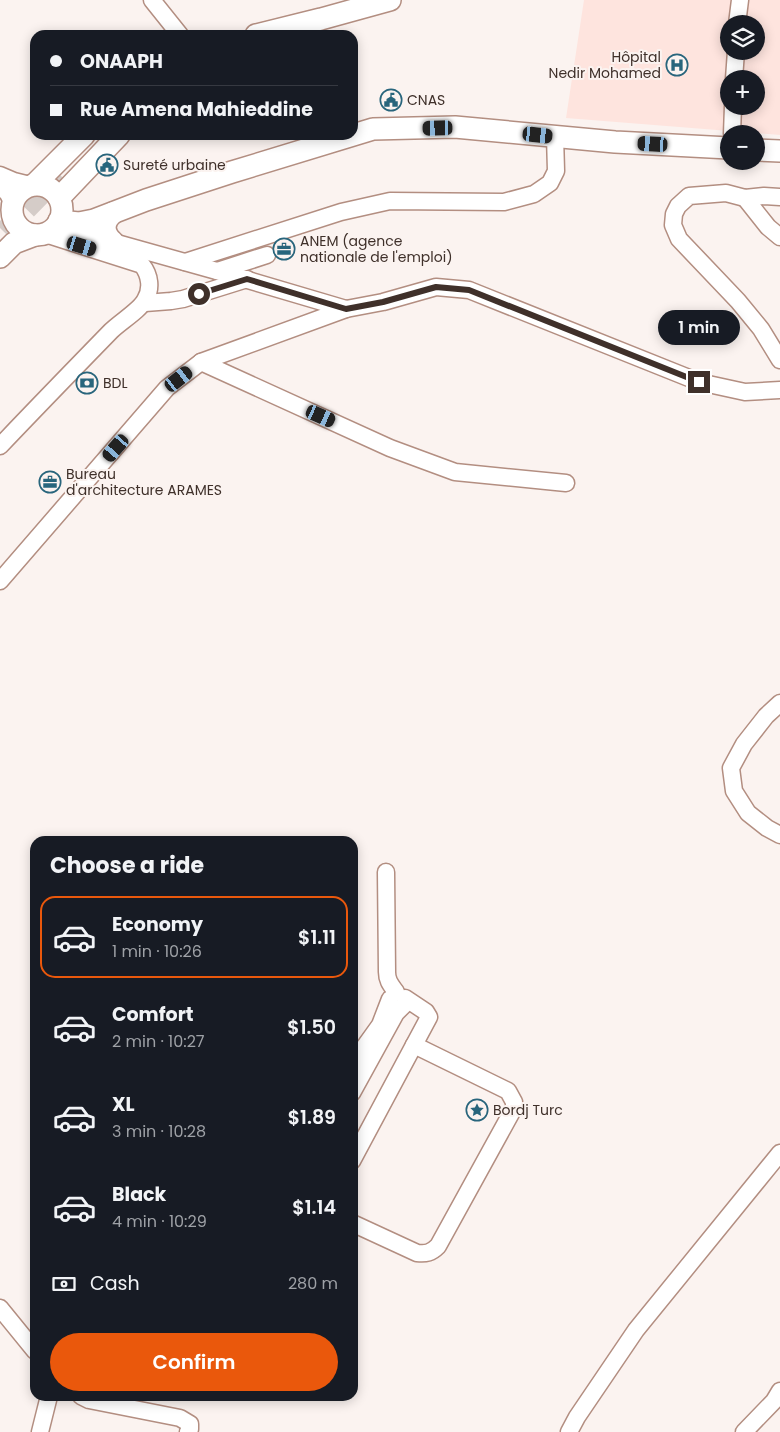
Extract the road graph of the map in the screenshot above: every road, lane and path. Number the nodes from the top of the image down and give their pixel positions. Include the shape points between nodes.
1 (152, 0) edge
2 (390, 0) edge
3 (740, 0) edge
4 (739, 15) edge
5 (175, 30) edge
6 (277, 30) edge
7 (358, 134) edge
8 (554, 136) junction
9 (79, 140) edge
10 (93, 140) edge
11 (115, 140) edge
12 (336, 140) edge
13 (720, 148) edge
14 (765, 150) edge
15 (780, 151) edge
16 (0, 175) edge
17 (60, 175) tunnel mouth
18 (0, 185) edge
19 (32, 185) junction
20 (745, 198) junction
21 (780, 198) edge
22 (146, 200) junction
23 (113, 213) junction
24 (53, 219) junction
25 (6, 220) edge
26 (780, 237) edge
27 (113, 242) junction
28 (267, 255) dead end
29 (0, 256) edge
30 (185, 262) junction
31 (217, 270) junction
32 (247, 279) junction
33 (150, 283) junction
34 (168, 301) junction
35 (144, 302) junction
36 (346, 309) junction
37 (780, 360) edge
38 (201, 362) junction
39 (780, 390) edge
40 (0, 446) edge
41 (566, 483) dead end
42 (0, 581) edge
43 (780, 703) edge
44 (780, 834) edge
45 (386, 872) dead end
46 (399, 999) junction
47 (414, 1045) junction
48 (358, 1056) edge
49 (358, 1082) edge
50 (358, 1150) edge
51 (780, 1153) edge
52 (358, 1226) edge
53 (0, 1308) edge
54 (30, 1345) edge
55 (780, 1390) edge
56 (48, 1401) edge
57 (94, 1401) edge
58 (40, 1432) edge
59 (188, 1432) edge
60 (569, 1432) edge
61 (744, 1432) edge

1 - 5 street
2 - 6 main road
3 - 4 street
7 - 8 main road via 373,129 455,127
8 - 13 main road
8 - 30 street via 556,170 550,183 534,194 504,202 390,201 341,212
9 - 19 main road
10 - 17 main road
11 - 24 main road
12 - 22 main road
14 - 15 main road
16 - 19 street
18 - 25 street via 8,194
19 - 24 main road via 52,189
19 - 25 main road via 19,191
20 - 21 street
20 - 26 street
20 - 37 street via 726,193 689,196 678,206 673,225 679,238 761,329
22 - 23 main road
22 - 24 main road via 97,211 73,209
23 - 24 main road via 79,223
23 - 27 main road via 106,220 105,230
24 - 25 main road via 23,231 14,222
24 - 27 street
24 - 29 main road via 14,243
24 - 33 street via 142,265
27 - 30 street
28 - 31 street
30 - 31 street
31 - 32 street
32 - 34 street
32 - 36 street
33 - 34 street via 155,296
33 - 35 street
34 - 35 street
35 - 40 street via 114,328
36 - 38 street
36 - 39 street via 436,287 469,290 699,382 746,392
38 - 41 street via 390,448 455,472
38 - 42 street via 167,388
43 - 44 street via 744,744 731,768 734,791 748,813 766,828
45 - 46 street via 387,972
46 - 47 street via 426,1012 429,1017
46 - 48 street
46 - 49 street via 396,1014
47 - 50 street
47 - 52 street via 508,1091 514,1108 433,1251 417,1253
51 - 60 street via 636,1330
53 - 54 street
55 - 61 street via 774,1401
56 - 58 street
57 - 59 street via 180,1418 190,1424

